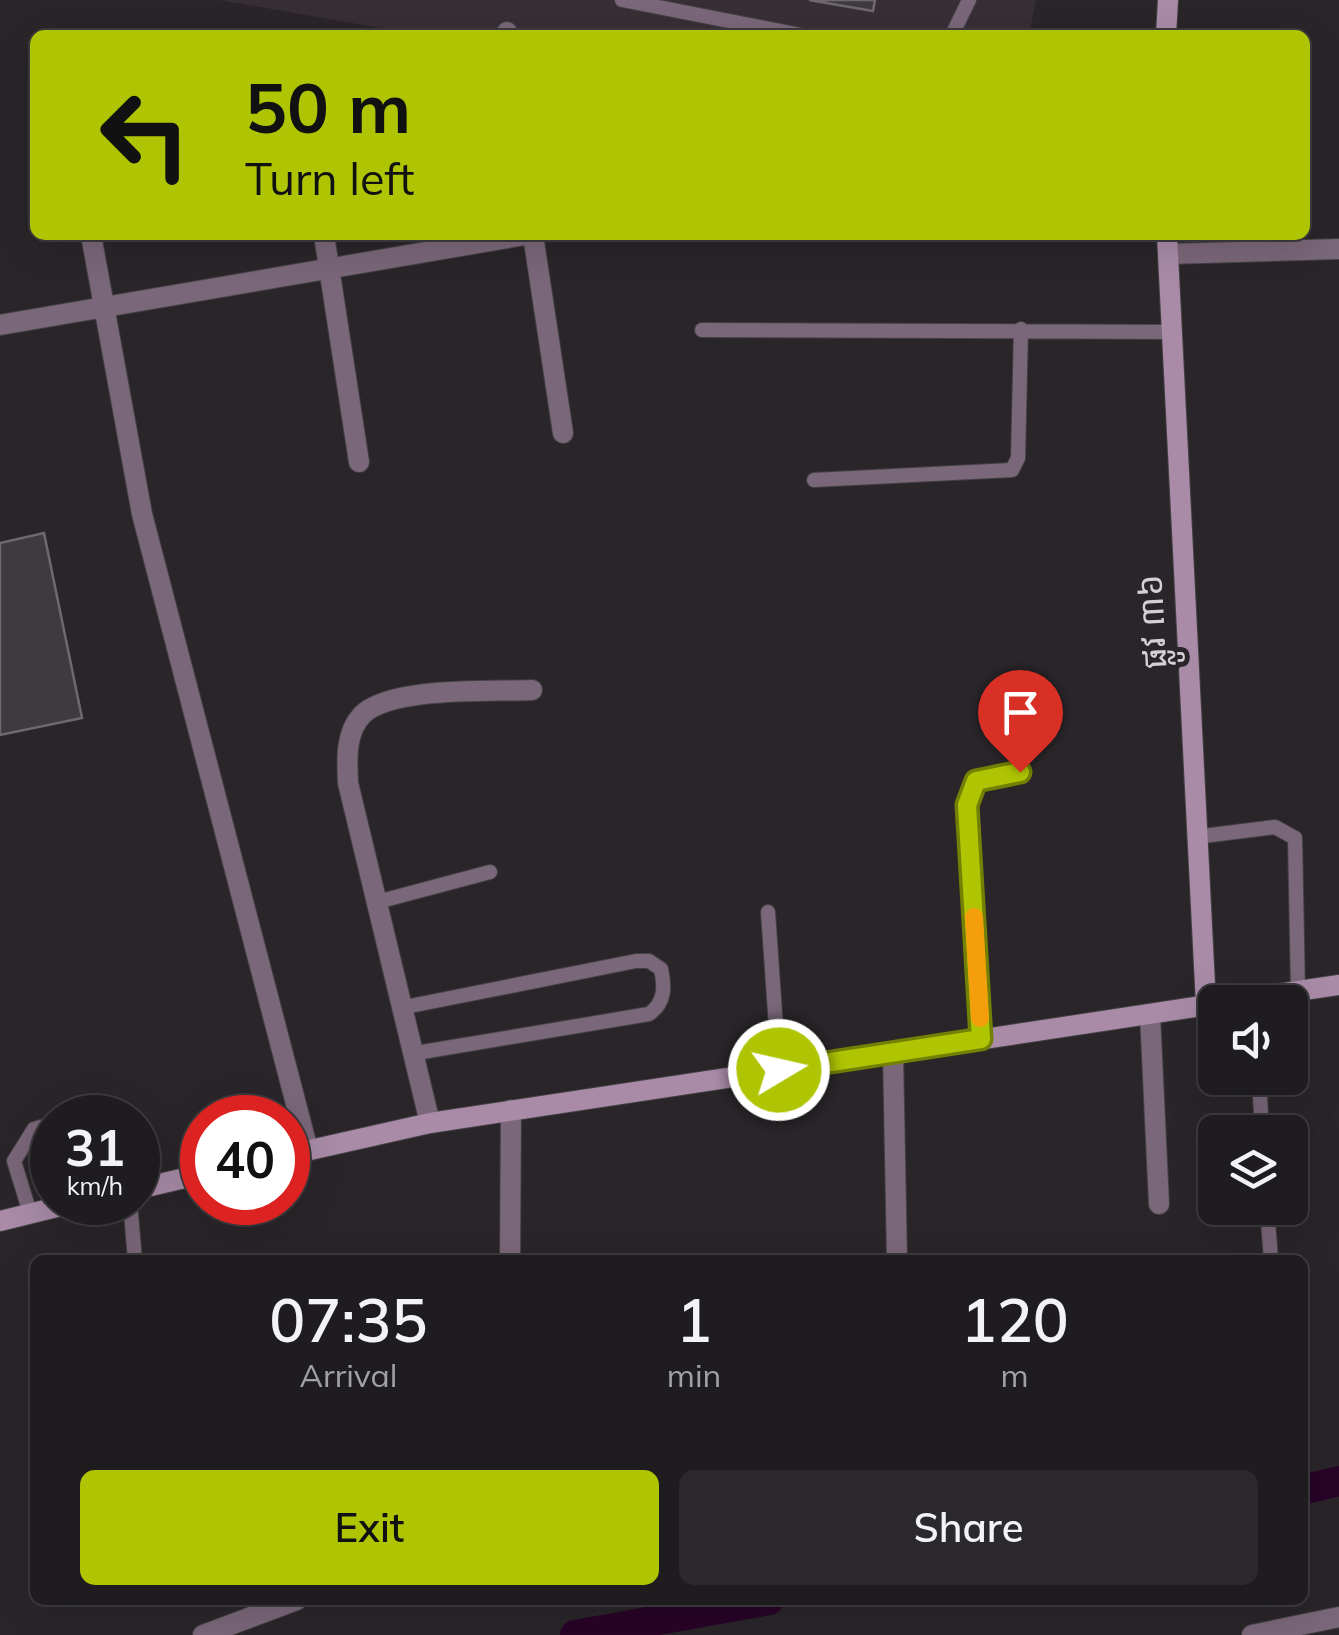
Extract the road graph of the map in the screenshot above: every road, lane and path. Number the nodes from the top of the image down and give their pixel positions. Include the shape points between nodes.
1 (622, 0) edge
2 (968, 0) edge
3 (1168, 0) edge
4 (775, 30) edge
5 (954, 30) edge
6 (1166, 30) edge
7 (92, 240) edge
8 (325, 240) edge
9 (494, 240) edge
10 (533, 240) edge
11 (1167, 245) edge
12 (1339, 249) edge
13 (329, 268) junction
14 (104, 309) junction
15 (0, 325) edge
16 (1021, 329) junction
17 (702, 330) dead end
18 (1172, 332) junction
19 (564, 432) dead end
20 (358, 462) dead end
21 (814, 480) dead end
22 (532, 690) dead end
23 (1020, 772) dead end
24 (1195, 836) junction
25 (490, 872) dead end
26 (378, 902) junction
27 (768, 912) dead end
28 (1213, 985) edge
29 (1298, 985) edge
30 (1339, 985) edge
31 (1308, 990) edge
32 (404, 1007) junction
33 (1198, 1007) edge
34 (1150, 1014) junction
35 (981, 1039) junction
36 (416, 1052) junction
37 (893, 1052) junction
38 (779, 1070) junction
39 (284, 1095) edge
40 (511, 1110) junction
41 (430, 1123) junction
42 (30, 1135) edge
43 (310, 1149) edge
44 (1159, 1204) dead end
45 (30, 1213) joint
46 (0, 1221) edge
47 (132, 1225) edge
48 (1268, 1225) edge
49 (135, 1255) edge
50 (510, 1255) edge
51 (896, 1255) edge
52 (1271, 1255) edge
53 (284, 1605) edge
54 (1339, 1617) edge
55 (203, 1635) edge
56 (1252, 1635) edge

1 - 4 lane
2 - 5 lane
3 - 6 street
7 - 14 street
8 - 13 street
9 - 13 street
10 - 19 street
11 - 12 street
11 - 18 street, ផ្លូវ ៣៦
13 - 14 street
13 - 20 street
14 - 15 street
14 - 39 street via 142,514
16 - 17 lane
16 - 18 lane
16 - 21 lane via 1018,458 1012,470
18 - 24 street, ផ្លូវ ៣៦
22 - 26 street via 397,697 362,715 347,746 348,782
23 - 35 lane via 976,781 967,805
24 - 28 street, ផ្លូវ ៣៦
24 - 29 lane via 1275,826 1295,838
25 - 26 lane
26 - 32 street
27 - 38 lane
30 - 31 street
32 - 36 street
32 - 36 lane via 636,960 661,970 665,988 649,1014
33 - 34 street
34 - 35 street
34 - 44 street
35 - 37 street
36 - 41 street
37 - 38 street
37 - 51 street
38 - 40 street
40 - 41 street
40 - 50 street
41 - 43 street
42 - 45 lane via 14,1161
45 - 46 street
47 - 49 lane
48 - 52 lane
53 - 55 street
54 - 56 street

